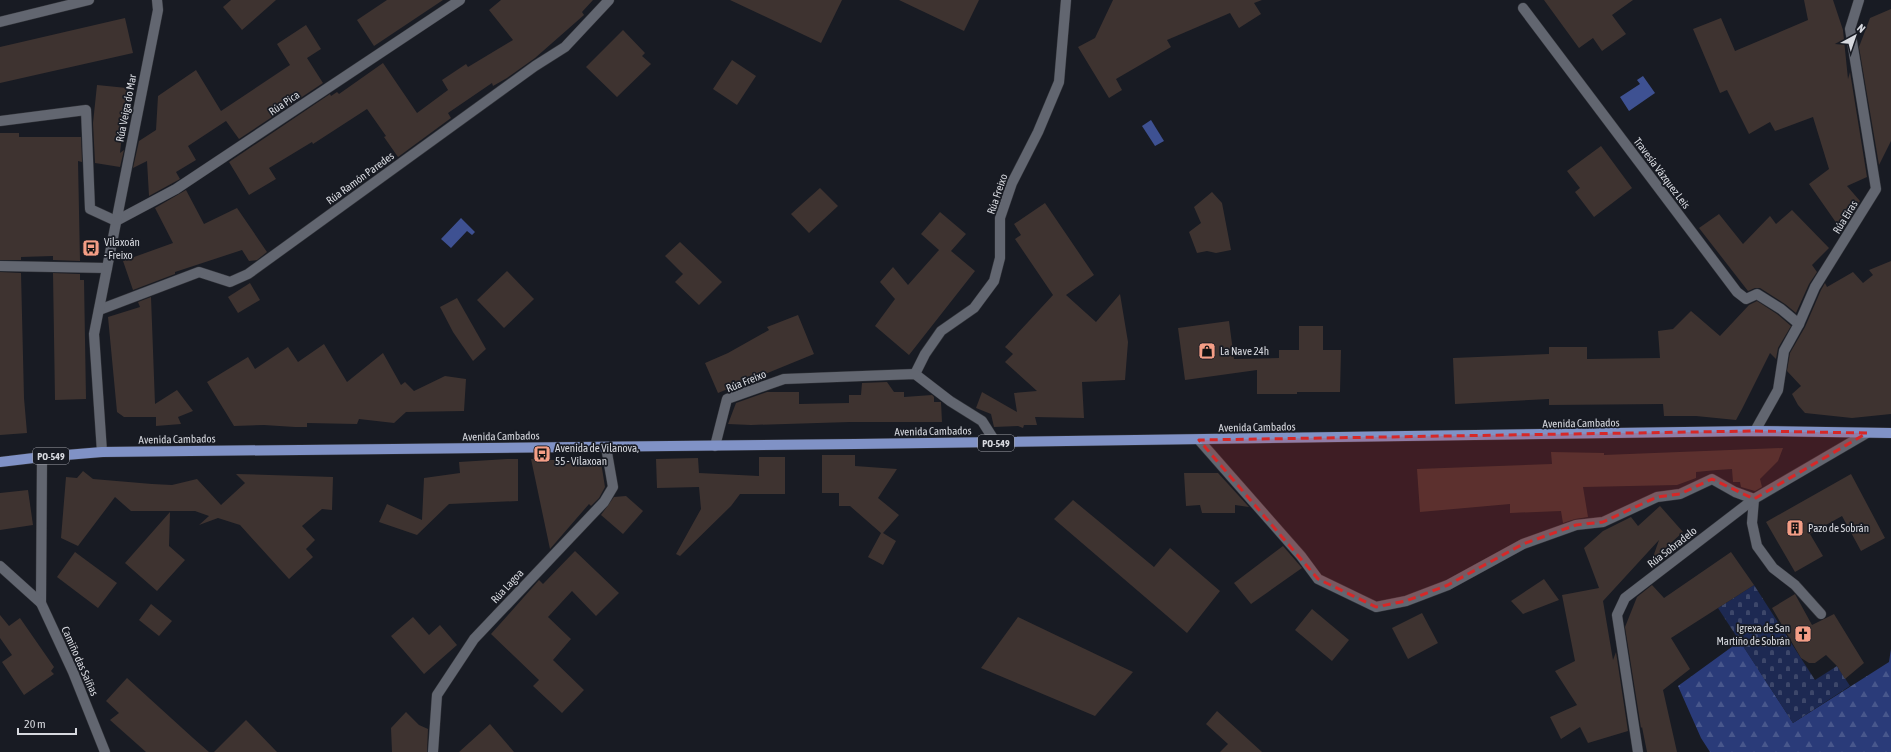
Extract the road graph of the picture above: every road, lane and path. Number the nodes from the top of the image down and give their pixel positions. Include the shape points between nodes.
1 (89, 0) edge
2 (157, 0) edge
3 (460, 0) edge
4 (609, 0) edge
5 (1066, 0) edge
6 (1859, 0) edge
7 (1523, 8) dead end
8 (0, 22) edge
9 (0, 122) edge
10 (116, 221) junction
11 (0, 266) edge
12 (107, 268) junction
13 (99, 310) junction
14 (1799, 324) junction
15 (915, 374) junction
16 (1755, 431) junction
17 (1867, 433) junction
18 (1891, 433) edge
19 (1199, 440) junction
20 (996, 443) junction
21 (714, 446) junction
22 (606, 447) junction
23 (102, 452) junction
24 (42, 457) junction
25 (0, 462) edge
26 (1754, 499) junction
27 (0, 566) edge
28 (41, 603) junction
29 (1821, 614) dead end
30 (105, 752) edge
31 (432, 752) edge
32 (1638, 752) edge

1 - 8 street
2 - 10 street, Rúa Veiga do Mar via 158,10
3 - 10 street, Rúa Pica via 176,189
4 - 13 street, Rúa Ramón Paredes via 565,47 535,66 248,274 230,282 199,272
5 - 15 street, Rúa Freixo via 1060,82 1012,183 1000,218 1000,258 994,281 974,308 941,331
6 - 14 street, Rúa Eiras via 1850,29 1876,189 1815,287
7 - 14 street, Travesía Vázquez Leis via 1737,292 1746,299 1757,294
9 - 10 street via 86,110 90,209
10 - 12 street, Rúa Veiga do Mar
11 - 12 street
12 - 13 street, Rúa Veiga do Mar
13 - 23 street, Rúa Veiga do Mar via 94,334
14 - 16 street, Rúa Eiras via 1784,351 1778,390
15 - 20 street via 950,401 982,421
15 - 21 street, Rúa Freixo via 784,379 727,399
16 - 17 main road, Avenida Cambados / PO-549
16 - 19 main road, Avenida Cambados / PO-549
17 - 18 main road, Avenida Cambados / PO-549
17 - 26 street, Rúa Sobradelo
19 - 20 main road, Avenida Cambados / PO-549
19 - 26 street via 1301,556 1318,579 1376,607 1406,601 1448,585 1523,544 1576,525 1603,522 1657,496 1680,494 1712,479
20 - 21 main road, Avenida Cambados / PO-549
21 - 22 main road, Avenida Cambados / PO-549
22 - 23 main road, Avenida Cambados / PO-549
22 - 31 street, Rúa Lagoa via 612,487 604,502 474,639 437,694
23 - 24 main road, Avenida Cambados / PO-549
24 - 25 main road, Avenida Cambados / PO-549
24 - 28 street, Camiño das Saíñas
26 - 29 street via 1752,523 1758,546 1773,568 1795,585
26 - 32 street, Rúa Sobradelo via 1625,598 1617,615
27 - 28 street, Camiño das Saíñas
28 - 30 street, Camiño das Saíñas via 73,672

